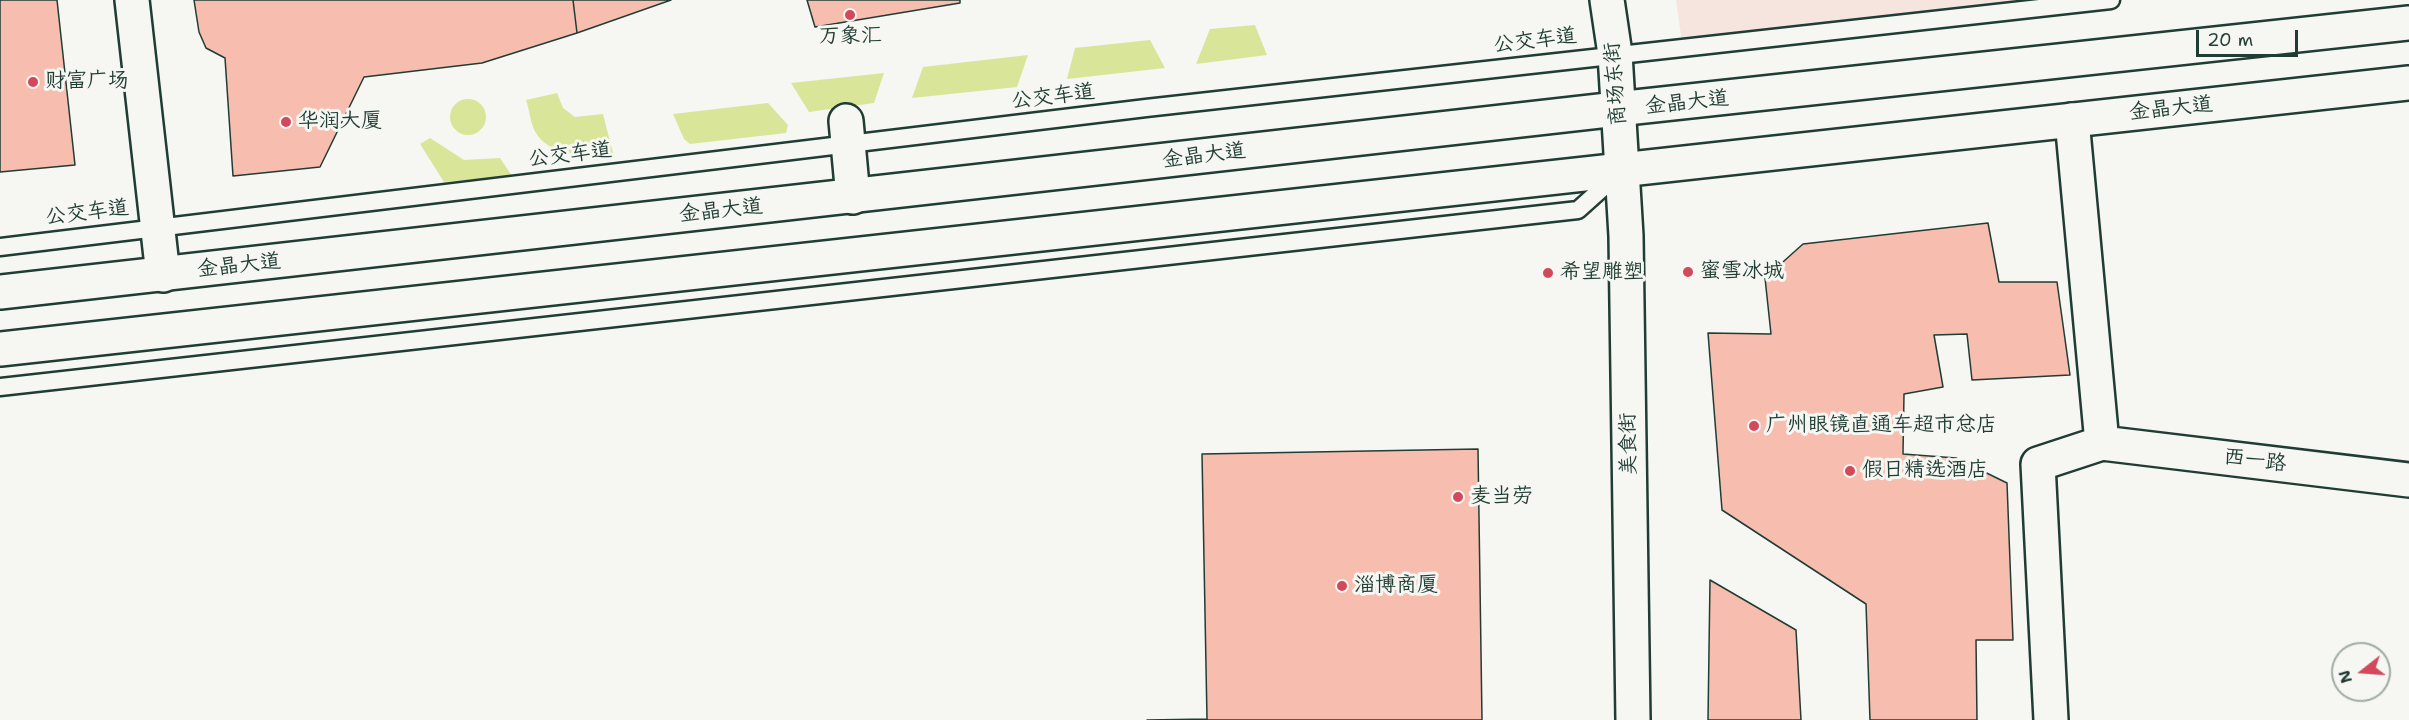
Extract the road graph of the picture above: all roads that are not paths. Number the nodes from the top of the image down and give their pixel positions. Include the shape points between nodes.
1 (132, 0) edge
2 (1607, 0) edge
3 (2111, 0) edge
4 (2409, 23) edge
5 (1615, 54) junction
6 (2409, 83) edge
7 (1617, 109) junction
8 (2072, 120) junction
9 (847, 133) junction
10 (1623, 169) junction
11 (853, 197) junction
12 (158, 227) junction
13 (0, 247) edge
14 (163, 275) junction
15 (0, 292) edge
16 (0, 349) edge
17 (0, 387) edge
18 (2102, 442) junction
19 (2409, 480) edge
20 (1633, 720) edge
21 (2051, 720) edge

1 - 12 main road
2 - 5 main road, 商场东街
3 - 5 lane, 公交车道
4 - 7 main road, 金晶大道
5 - 7 main road, 商场东街
5 - 9 lane, 公交车道
6 - 8 main road, 金晶大道
7 - 10 main road, 商场东街
7 - 11 main road, 金晶大道
8 - 10 main road, 金晶大道
8 - 18 main road
9 - 11 main road
9 - 12 lane, 公交车道
10 - 16 main road, 金晶大道
10 - 17 lane via 1578,210
10 - 20 main road, 美食街
11 - 14 main road, 金晶大道
12 - 13 lane, 公交车道
12 - 14 main road
14 - 15 main road, 金晶大道
18 - 19 main road, 西一路
18 - 21 main road via 2038,464

